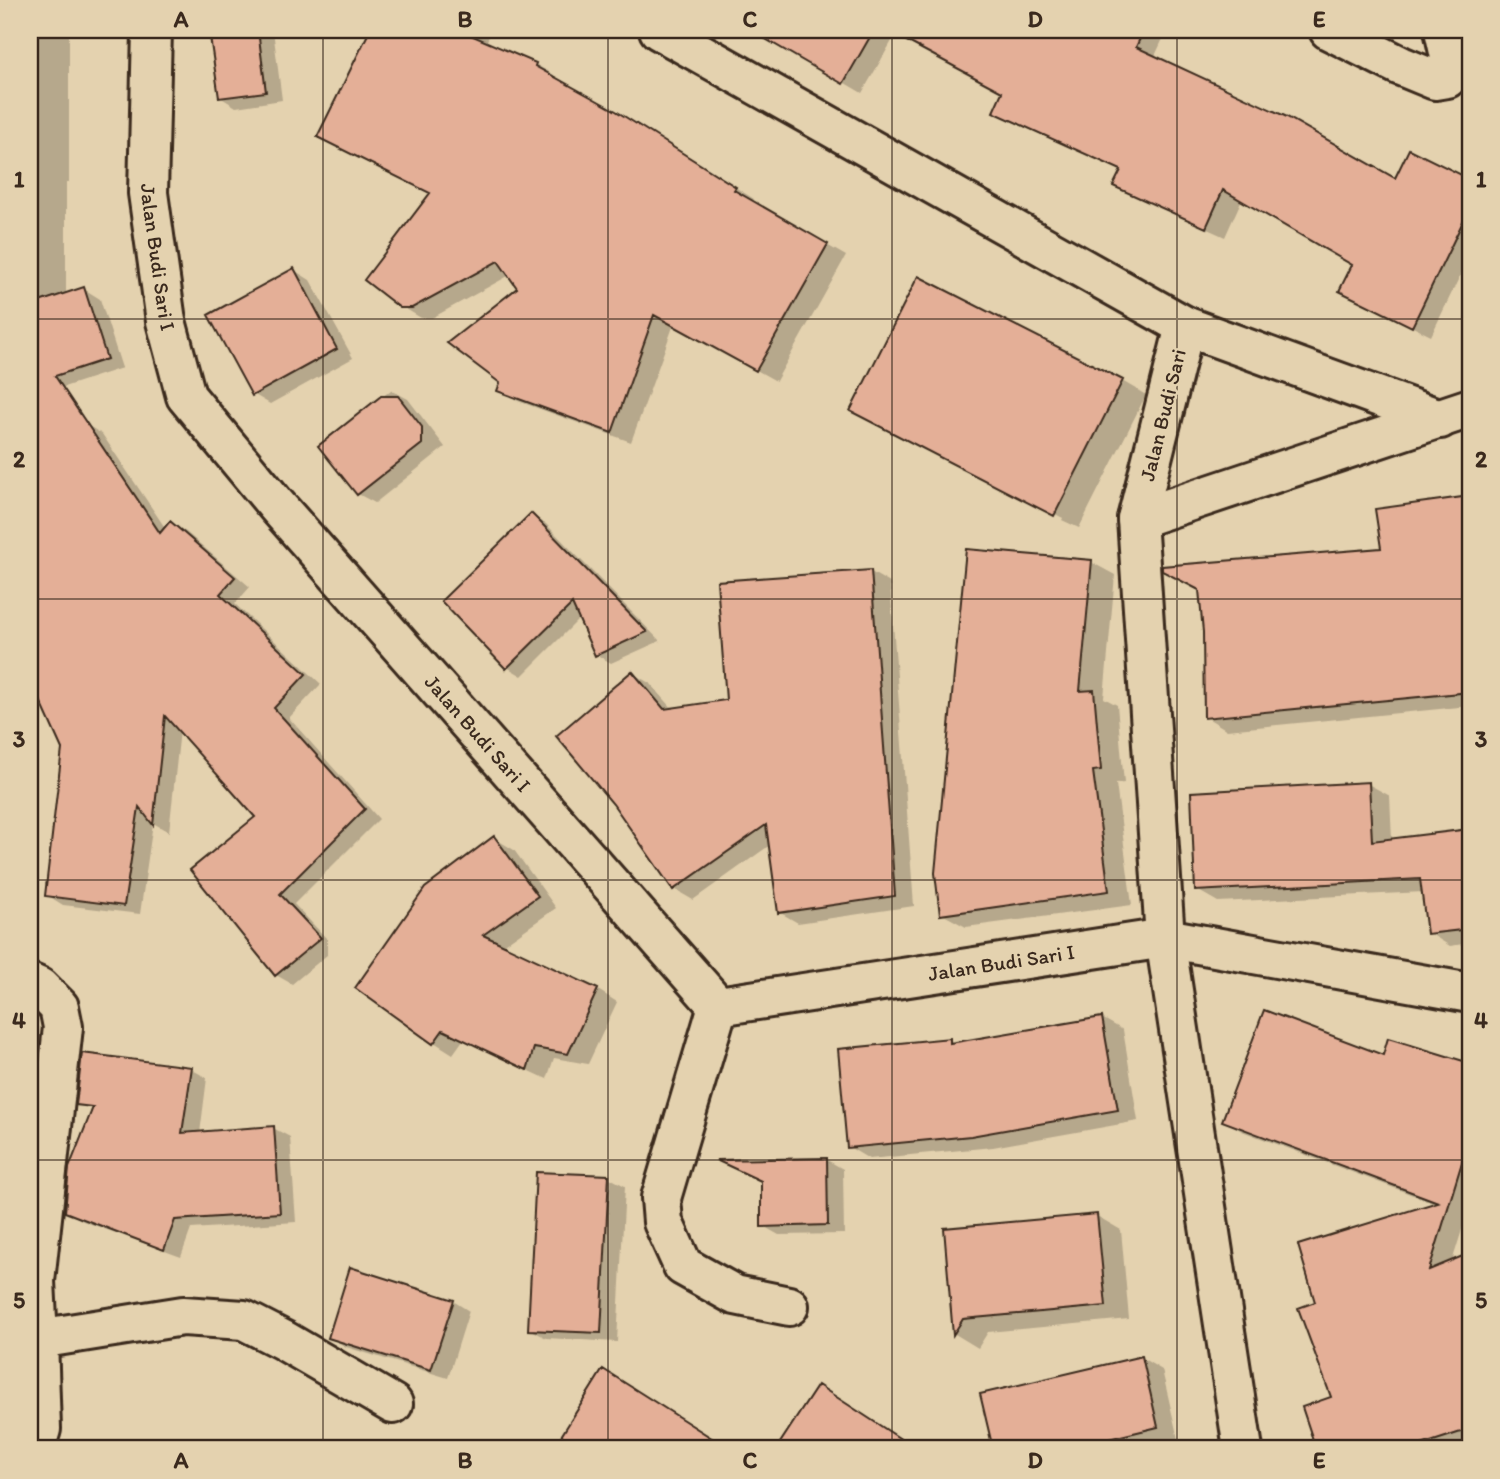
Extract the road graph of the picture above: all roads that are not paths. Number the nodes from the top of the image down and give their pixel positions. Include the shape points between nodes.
1 (152, 30) edge
2 (659, 30) edge
3 (1329, 30) edge
4 (1444, 30) edge
5 (1185, 326) junction
6 (1455, 413) edge
7 (1137, 519) junction
8 (1165, 939) junction
9 (30, 983) edge
10 (1470, 993) edge
11 (719, 1006) junction
12 (789, 1306) dead end
13 (38, 1339) junction
14 (393, 1404) dead end
15 (35, 1449) edge
16 (1243, 1449) edge

1 - 11 street, Jalan Budi Sari I via 148,193 166,321 186,396 286,517
2 - 5 street, Jalan Budi Sari
3 - 4 street via 1435,79 1447,78 1453,70
5 - 6 street
5 - 7 street, Jalan Budi Sari
6 - 7 street
7 - 8 street, Jalan Budi Sari
8 - 10 street, Jalan Budi Sari I
8 - 11 street, Jalan Budi Sari I
8 - 16 street, Jalan Budi Sari
9 - 13 street via 60,1007 63,1027 35,1281
11 - 12 street via 661,1198 663,1222 683,1266 735,1295
13 - 14 street via 183,1316 244,1320
13 - 15 street via 41,1429

